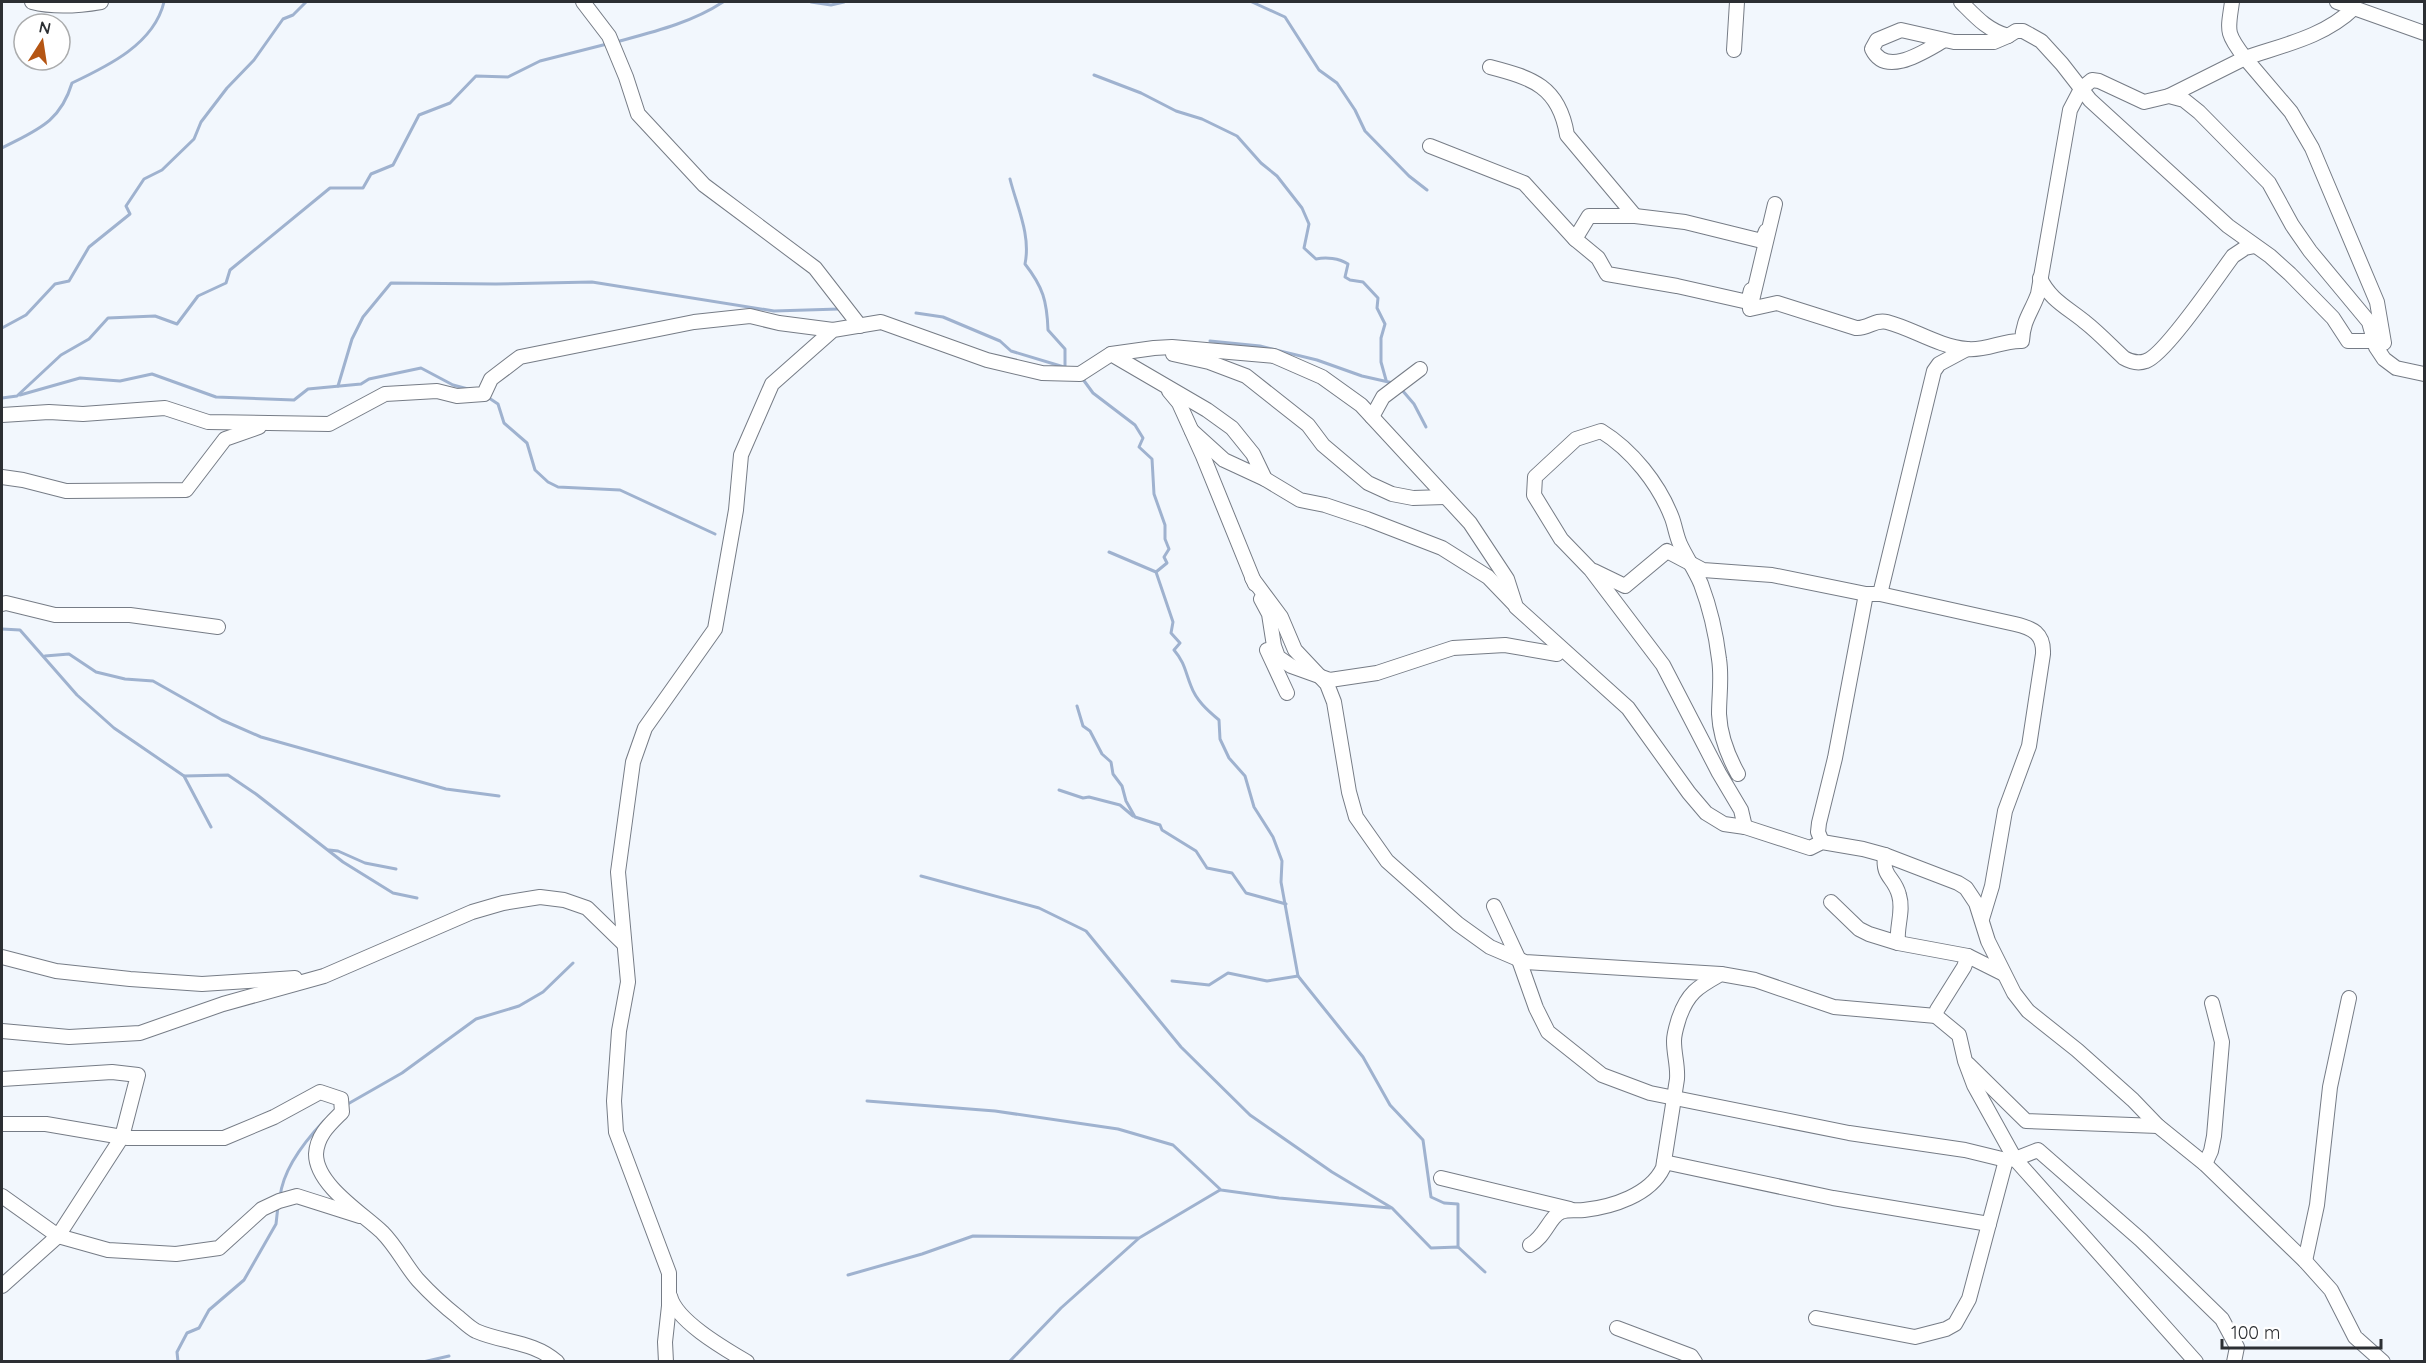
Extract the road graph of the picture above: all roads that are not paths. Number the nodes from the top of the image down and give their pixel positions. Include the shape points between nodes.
1 (32, 2) edge
2 (101, 2) edge
3 (583, 2) edge
4 (1737, 2) edge
5 (1961, 2) edge
6 (2232, 2) edge
7 (2337, 2) edge
8 (2354, 8) junction
9 (2424, 33) edge
10 (2008, 36) junction
11 (1943, 41) dead end
12 (1734, 50) dead end
13 (2244, 58) junction
14 (1490, 67) dead end
15 (2086, 85) junction
16 (2169, 96) junction
17 (1430, 146) dead end
18 (1635, 216) junction
19 (1575, 238) junction
20 (1762, 241) junction
21 (2255, 246) junction
22 (2040, 278) junction
23 (860, 326) junction
24 (833, 330) junction
25 (2379, 342) junction
26 (1154, 348) junction
27 (1967, 349) junction
28 (1111, 354) junction
29 (2424, 366) edge
30 (1420, 369) dead end
31 (2424, 374) edge
32 (1162, 383) junction
33 (2, 416) edge
34 (1372, 417) junction
35 (276, 423) junction
36 (1192, 431) junction
37 (2, 477) edge
38 (1265, 479) junction
39 (1445, 497) junction
40 (1690, 565) junction
41 (1591, 570) junction
42 (1252, 578) junction
43 (1259, 594) junction
44 (1873, 594) junction
45 (2, 604) edge
46 (1516, 607) junction
47 (218, 627) dead end
48 (1557, 654) junction
49 (1322, 678) junction
50 (1287, 693) dead end
51 (1628, 708) junction
52 (1689, 713) junction
53 (1745, 827) junction
54 (1822, 842) junction
55 (1885, 855) junction
56 (1831, 902) dead end
57 (1494, 906) dead end
58 (1982, 919) junction
59 (1898, 943) junction
60 (624, 944) junction
61 (1968, 956) junction
62 (2, 957) edge
63 (1519, 960) junction
64 (1721, 974) junction
65 (2004, 974) junction
66 (324, 976) junction
67 (2349, 998) dead end
68 (2212, 1003) dead end
69 (1936, 1016) junction
70 (2, 1031) edge
71 (1965, 1061) junction
72 (2, 1079) edge
73 (1674, 1098) junction
74 (2, 1124) edge
75 (2158, 1126) junction
76 (122, 1137) junction
77 (2011, 1159) junction
78 (1664, 1162) junction
79 (2205, 1164) junction
80 (1441, 1178) dead end
81 (2, 1196) edge
82 (1578, 1210) junction
83 (363, 1217) junction
84 (1989, 1224) junction
85 (58, 1236) junction
86 (1530, 1245) dead end
87 (2305, 1261) junction
88 (669, 1273) junction
89 (2, 1286) edge
90 (1816, 1318) dead end
91 (1617, 1328) dead end
92 (556, 1362) edge
93 (666, 1362) edge
94 (747, 1362) edge
95 (1695, 1362) edge
96 (2196, 1362) edge
97 (2234, 1362) edge
98 (2383, 1362) edge

1 - 2 street via 72,6
3 - 23 street via 609,36 638,114 704,186 815,268
4 - 12 street
5 - 10 street via 1985,26
6 - 13 street via 2229,34
7 - 8 street
8 - 9 street
8 - 13 street via 2325,31
10 - 11 street via 1994,42
10 - 15 street via 2023,31 2041,42
13 - 16 street
13 - 25 street via 2291,112 2312,148 2377,302
14 - 18 street via 1540,83 1557,104 1567,135
15 - 16 street via 2099,81 2144,102
15 - 21 street via 2090,100 2221,220
15 - 22 street via 2070,110
16 - 25 street via 2184,100 2199,112 2260,172 2310,251 2369,322
17 - 19 street via 1524,183
18 - 19 street via 1588,216
18 - 20 street via 1685,222
19 - 20 street via 1598,258 1607,274 1748,302
20 - 27 street via 1775,204 1750,309 1776,303 1856,328 1887,322 1925,338
21 - 22 street via 2233,256 2155,356 2139,363 2124,358 2063,306
21 - 25 street via 2308,291 2348,341
22 - 27 street via 2035,303 2023,324 2022,341
23 - 24 street
23 - 28 street via 881,322 987,360 1042,373 1080,374
24 - 35 street via 750,316 694,322 520,357 491,379 484,394 385,394 328,424
24 - 60 street via 772,384 741,455 736,510 715,629 645,728 633,762 618,872
25 - 29 street via 2397,361
25 - 31 street via 2379,353 2396,368
26 - 28 street
26 - 34 street via 1274,356 1322,377
26 - 39 street via 1246,376 1289,408 1323,445 1368,483 1392,495
27 - 44 street via 1939,364 1934,371
28 - 32 street
30 - 34 street via 1383,397
32 - 36 street via 1179,403
32 - 38 street via 1232,428 1253,454
33 - 35 street via 165,408 208,422
34 - 39 street
35 - 37 street via 225,439 186,490 66,491
36 - 38 street via 1224,460
36 - 42 street
38 - 46 street via 1300,500 1346,512 1442,548 1488,577
39 - 46 street via 1470,523 1507,579
40 - 41 street via 1667,550 1625,586
40 - 41 street via 1672,518 1652,483 1618,441 1601,431 1576,439 1535,477 1534,495 1549,520 1561,539
40 - 44 street
40 - 52 street via 1700,582 1714,633 1721,675 1719,716 1728,756 1738,774
41 - 52 street via 1663,665
42 - 43 street
42 - 49 street via 1281,617 1295,650
43 - 49 street via 1269,614 1278,657
43 - 50 street via 1269,656
44 - 54 street via 1819,823
44 - 58 street via 2023,626 2035,630 2042,642 2029,746 2005,811
45 - 47 street via 55,615 130,615
46 - 48 street via 1528,627
46 - 51 street
48 - 49 street via 1482,645 1453,648 1377,674
48 - 51 street
49 - 63 street via 1334,702 1356,817 1370,838 1387,861 1458,924 1490,947
51 - 53 street via 1706,813 1724,824
52 - 53 street via 1741,810
53 - 54 street via 1810,848
54 - 55 street
55 - 58 street via 1958,883 1974,898
55 - 59 street via 1884,870 1896,887 1901,904
56 - 59 street via 1859,929
57 - 63 street
58 - 65 street
59 - 61 street
60 - 66 street via 587,908 540,897 471,912
60 - 88 street via 628,982 619,1031 616,1132
61 - 65 street
61 - 69 street
62 - 66 street via 56,971 202,984
63 - 64 street
63 - 73 street via 1548,1032 1602,1075
64 - 69 street via 1755,980 1834,1007
64 - 73 street via 1694,990 1685,1001 1674,1041 1678,1065
65 - 75 street via 2028,1011 2077,1050
66 - 70 street via 223,1004 140,1033 69,1037
67 - 87 street via 2330,1087 2317,1205
68 - 79 street via 2222,1042 2214,1136
69 - 71 street via 1957,1032
71 - 75 street via 2026,1121
71 - 77 street
72 - 76 street via 112,1072 138,1075
73 - 77 street via 1849,1133
73 - 78 street
74 - 76 street via 46,1124
75 - 79 street
76 - 83 street via 224,1138 320,1092 341,1099 342,1112 319,1140 316,1154 321,1171
76 - 85 street
77 - 84 street
77 - 96 street
77 - 97 street via 2038,1150 2141,1240 2222,1319 2237,1347
78 - 82 street via 1659,1177 1633,1196
78 - 84 street via 1833,1198
79 - 87 street
80 - 82 street
81 - 85 street
82 - 86 street via 1555,1215 1546,1232
83 - 85 street via 297,1196 262,1209 219,1248 176,1254 108,1250
83 - 92 street via 382,1232 417,1279 475,1331 518,1342 548,1354
84 - 90 street via 1970,1299 1955,1324 1946,1329 1915,1336
85 - 89 street
87 - 98 street via 2331,1290 2355,1337
88 - 93 street
88 - 94 street via 670,1299 682,1316
91 - 95 street via 1691,1356

